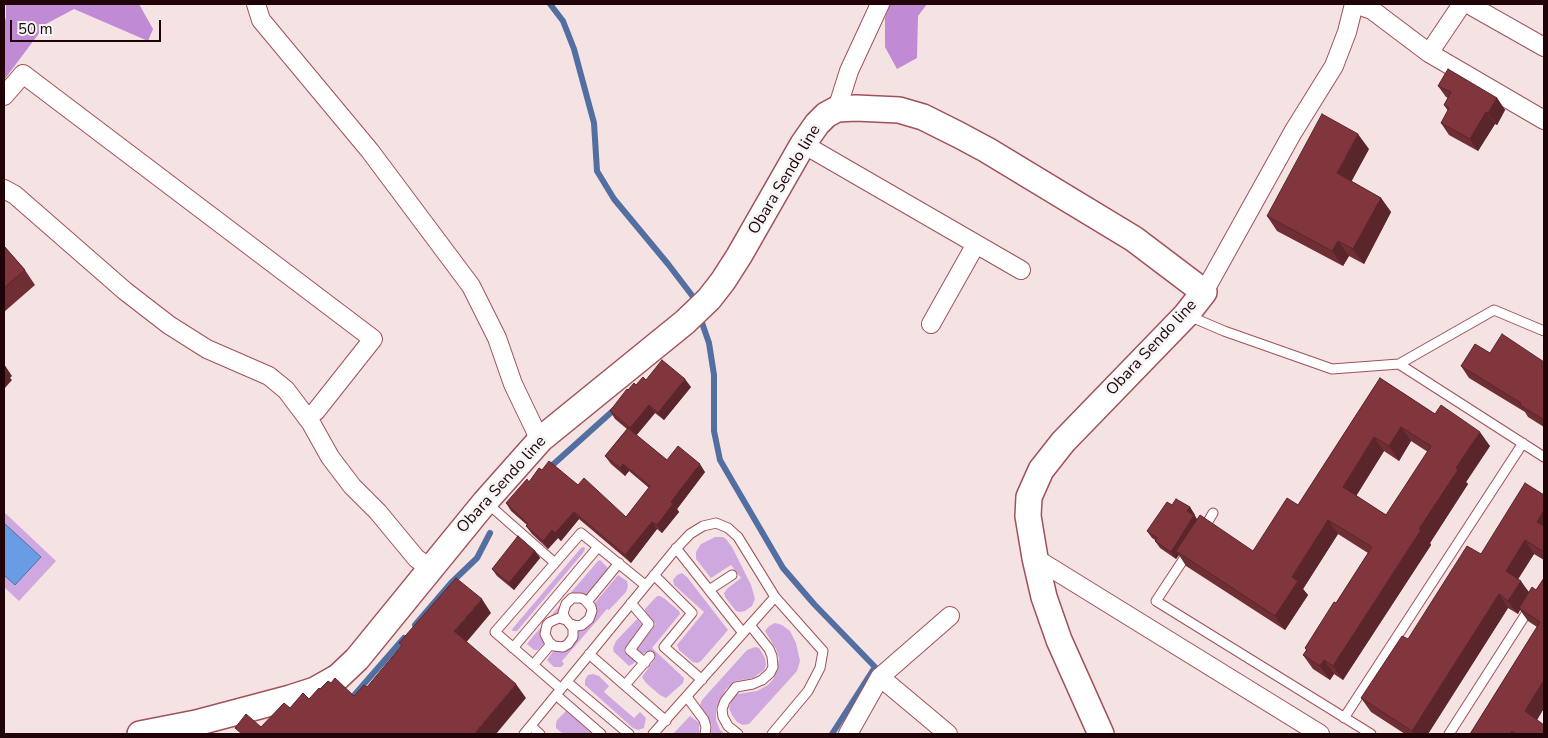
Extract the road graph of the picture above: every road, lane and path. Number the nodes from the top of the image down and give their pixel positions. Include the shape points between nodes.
1 (256, 4) edge
2 (880, 4) edge
3 (1355, 4) edge
4 (1462, 4) edge
5 (1468, 4) edge
6 (1544, 48) edge
7 (1429, 53) junction
8 (4, 96) edge
9 (837, 110) junction
10 (1544, 120) edge
11 (803, 144) junction
12 (4, 189) edge
13 (976, 244) junction
14 (1021, 270) dead end
15 (1204, 292) junction
16 (1186, 315) junction
17 (931, 324) dead end
18 (1544, 331) edge
19 (1399, 364) junction
20 (307, 418) junction
21 (541, 439) junction
22 (1523, 443) junction
23 (1544, 457) edge
24 (484, 502) junction
25 (1213, 513) dead end
26 (598, 547) junction
27 (676, 548) junction
28 (1035, 558) junction
29 (555, 563) junction
30 (619, 564) junction
31 (429, 568) junction
32 (654, 575) junction
33 (732, 575) dead end
34 (646, 585) junction
35 (710, 590) junction
36 (774, 597) junction
37 (1534, 601) edge
38 (587, 602) junction
39 (631, 602) junction
40 (950, 616) dead end
41 (569, 622) junction
42 (750, 625) junction
43 (743, 632) junction
44 (551, 644) junction
45 (513, 648) junction
46 (589, 654) junction
47 (533, 665) junction
48 (880, 677) junction
49 (702, 680) junction
50 (625, 685) junction
51 (561, 689) junction
52 (687, 697) junction
53 (1344, 718) junction
54 (666, 721) junction
55 (531, 726) junction
56 (196, 729) edge
57 (140, 734) edge
58 (524, 734) edge
59 (540, 734) edge
60 (601, 734) edge
61 (629, 734) edge
62 (653, 734) edge
63 (705, 734) edge
64 (738, 734) edge
65 (772, 734) edge
66 (848, 734) edge
67 (948, 734) edge
68 (1101, 734) edge
69 (1320, 734) edge
70 (1371, 734) edge
71 (1449, 734) edge

1 - 21 street via 261,20 370,151 471,286 497,338 513,384
2 - 9 street via 849,71
3 - 7 street via 1372,10
3 - 15 street via 1334,66 1293,132
4 - 7 street
5 - 6 street
7 - 10 street
8 - 20 street via 23,74 374,339
9 - 11 main road, Obara Sendo line via 817,124
9 - 15 main road, Obara Sendo line via 899,110 923,117 1134,239
11 - 13 street
11 - 21 main road, Obara Sendo line via 739,256 709,299
12 - 20 street via 169,325 207,349 269,376 286,390
13 - 14 street
13 - 17 street
15 - 16 main road, Obara Sendo line
16 - 19 lane via 1332,369
16 - 28 main road, Obara Sendo line via 1040,470 1028,507
18 - 19 lane via 1494,310
19 - 22 lane
20 - 31 street via 352,486 416,558
21 - 24 main road, Obara Sendo line
22 - 23 lane
22 - 53 lane
24 - 29 lane
24 - 31 main road, Obara Sendo line
25 - 53 lane via 1156,601
26 - 29 lane via 581,533
26 - 30 lane
26 - 45 lane
27 - 32 lane
27 - 35 lane
27 - 36 lane via 703,526 716,523 728,528 738,537
28 - 68 main road, Obara Sendo line via 1059,640
28 - 69 street
29 - 45 lane via 495,632
30 - 34 lane
30 - 38 lane
31 - 56 main road, Obara Sendo line via 357,659 338,677 315,690
32 - 34 lane
32 - 49 lane via 692,613 664,646
33 - 35 lane
34 - 39 lane
35 - 43 lane
36 - 42 lane
36 - 65 lane via 823,651 820,668 808,691
37 - 71 lane
38 - 41 lane via 592,611 589,619 582,625
38 - 41 lane via 577,597 568,600 563,613
39 - 46 lane
39 - 50 lane via 649,624 630,650 648,660
40 - 48 street
41 - 44 lane via 573,637 568,644 558,647
41 - 44 lane via 559,618 547,625 545,634
42 - 43 lane
42 - 64 lane via 769,649 773,667 762,680 736,687 725,701 723,717
43 - 49 lane
44 - 47 lane
45 - 47 lane
46 - 50 lane
46 - 51 lane
47 - 51 lane
48 - 66 street
48 - 67 street
49 - 52 lane
50 - 54 lane
51 - 55 lane
51 - 60 lane
51 - 61 lane
52 - 54 lane
52 - 63 lane via 704,720
53 - 70 lane
54 - 62 lane
55 - 58 lane
55 - 59 lane
56 - 57 main road, Obara Sendo line

